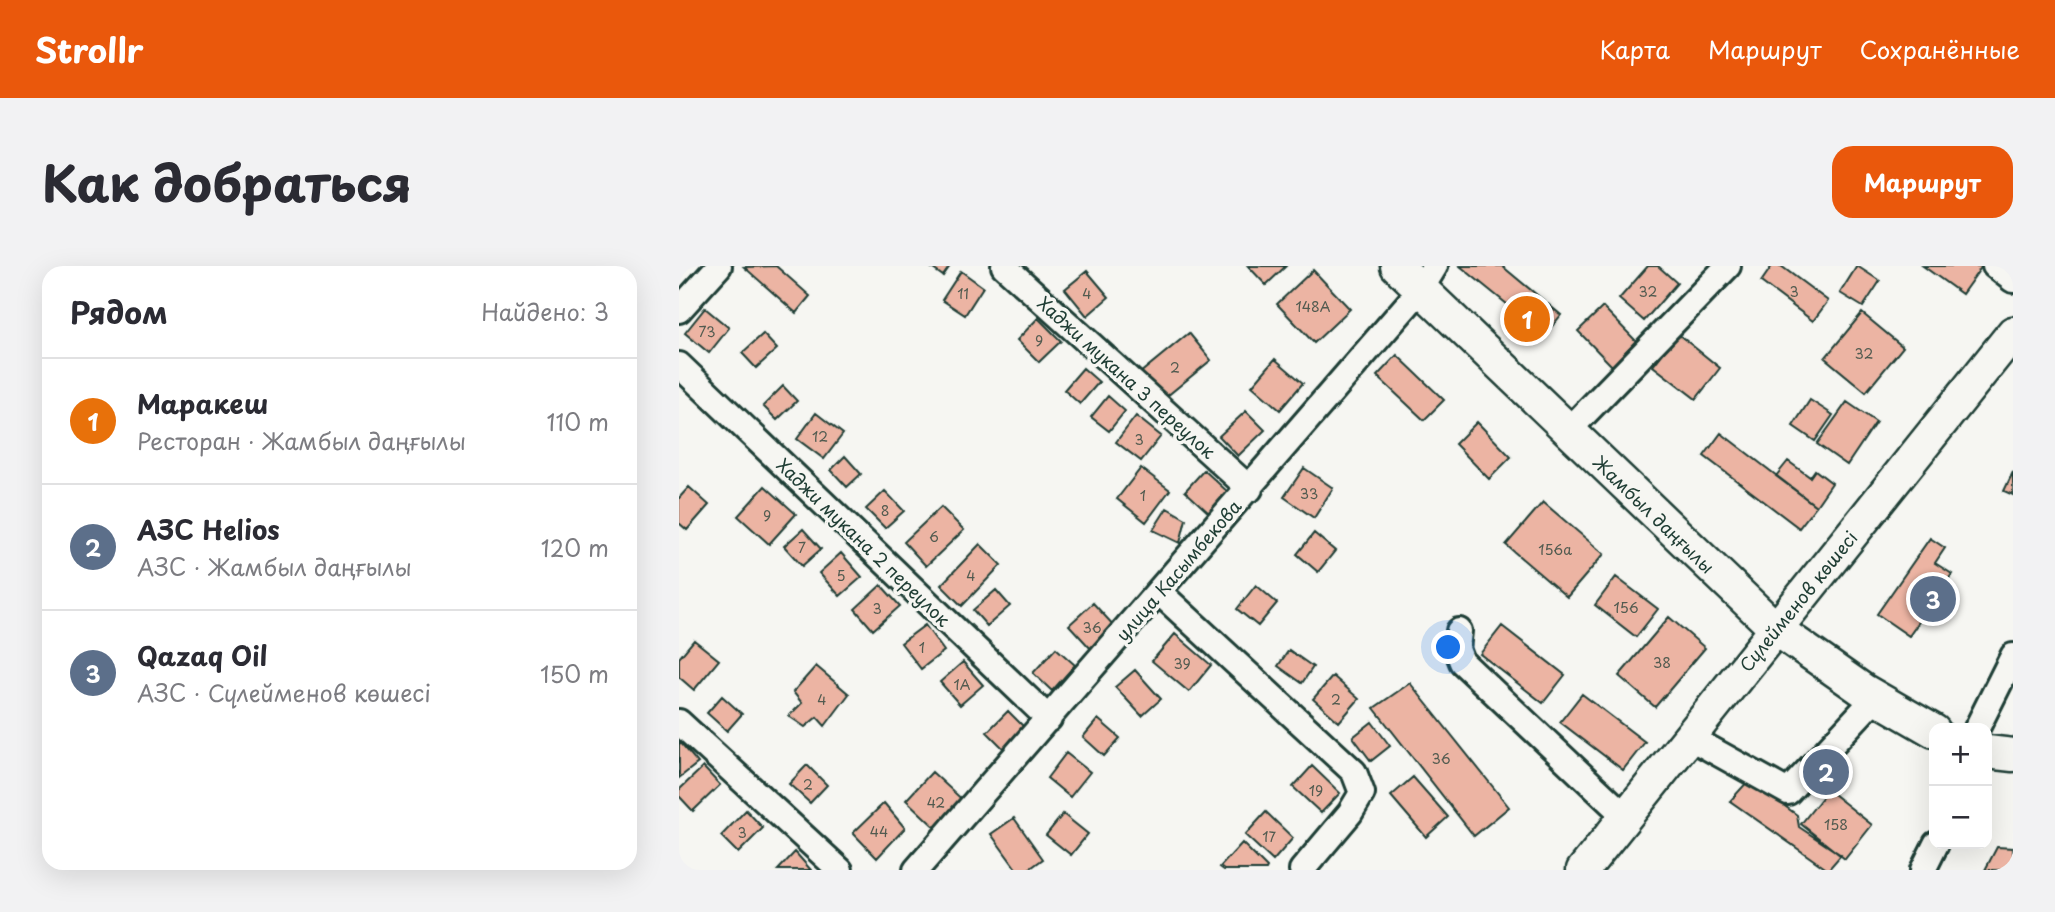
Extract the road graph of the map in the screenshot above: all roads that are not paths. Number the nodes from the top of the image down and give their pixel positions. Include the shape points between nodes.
1 (719, 266) edge
2 (1004, 266) edge
3 (1397, 266) edge
4 (1728, 266) edge
5 (1995, 266) edge
6 (1428, 278) edge
7 (2013, 281) edge
8 (679, 310) edge
9 (2013, 333) edge
10 (679, 365) edge
11 (1568, 431) junction
12 (1250, 489) junction
13 (1159, 592) junction
14 (1776, 629) junction
15 (1459, 631) dead end
16 (2013, 656) edge
17 (1876, 697) junction
18 (1049, 719) junction
19 (679, 722) edge
20 (1980, 723) edge
21 (1929, 728) edge
22 (1689, 737) junction
23 (1992, 753) edge
24 (2013, 755) edge
25 (1626, 817) junction
26 (1933, 849) edge
27 (840, 870) edge
28 (916, 870) edge
29 (1302, 870) edge
30 (1583, 870) edge
31 (1923, 870) edge

1 - 8 street
2 - 12 street, Хаджи мукана 3 переулок
3 - 6 main road, Жамбыл даңғылы
4 - 11 street
5 - 7 street
6 - 11 main road, Жамбыл даңғылы
6 - 12 street, улица Касымбекова
9 - 14 main road, Сүлейменов көшесі
10 - 18 street, Хаджи мукана 2 переулок
11 - 14 main road, Жамбыл даңғылы
12 - 13 street, улица Касымбекова
13 - 18 street, улица Касымбекова
13 - 29 street via 1354,772 1362,793
14 - 17 main road, Жамбыл даңғылы
14 - 22 main road, Сүлейменов көшесі
15 - 25 street via 1457,649 1462,662
16 - 20 street
17 - 21 main road, Жамбыл даңғылы
17 - 22 street via 1788,792
18 - 28 street, улица Касымбекова
19 - 27 street
22 - 25 main road, Сүлейменов көшесі
23 - 24 main road
25 - 30 main road, Сүлейменов көшесі
26 - 31 street

